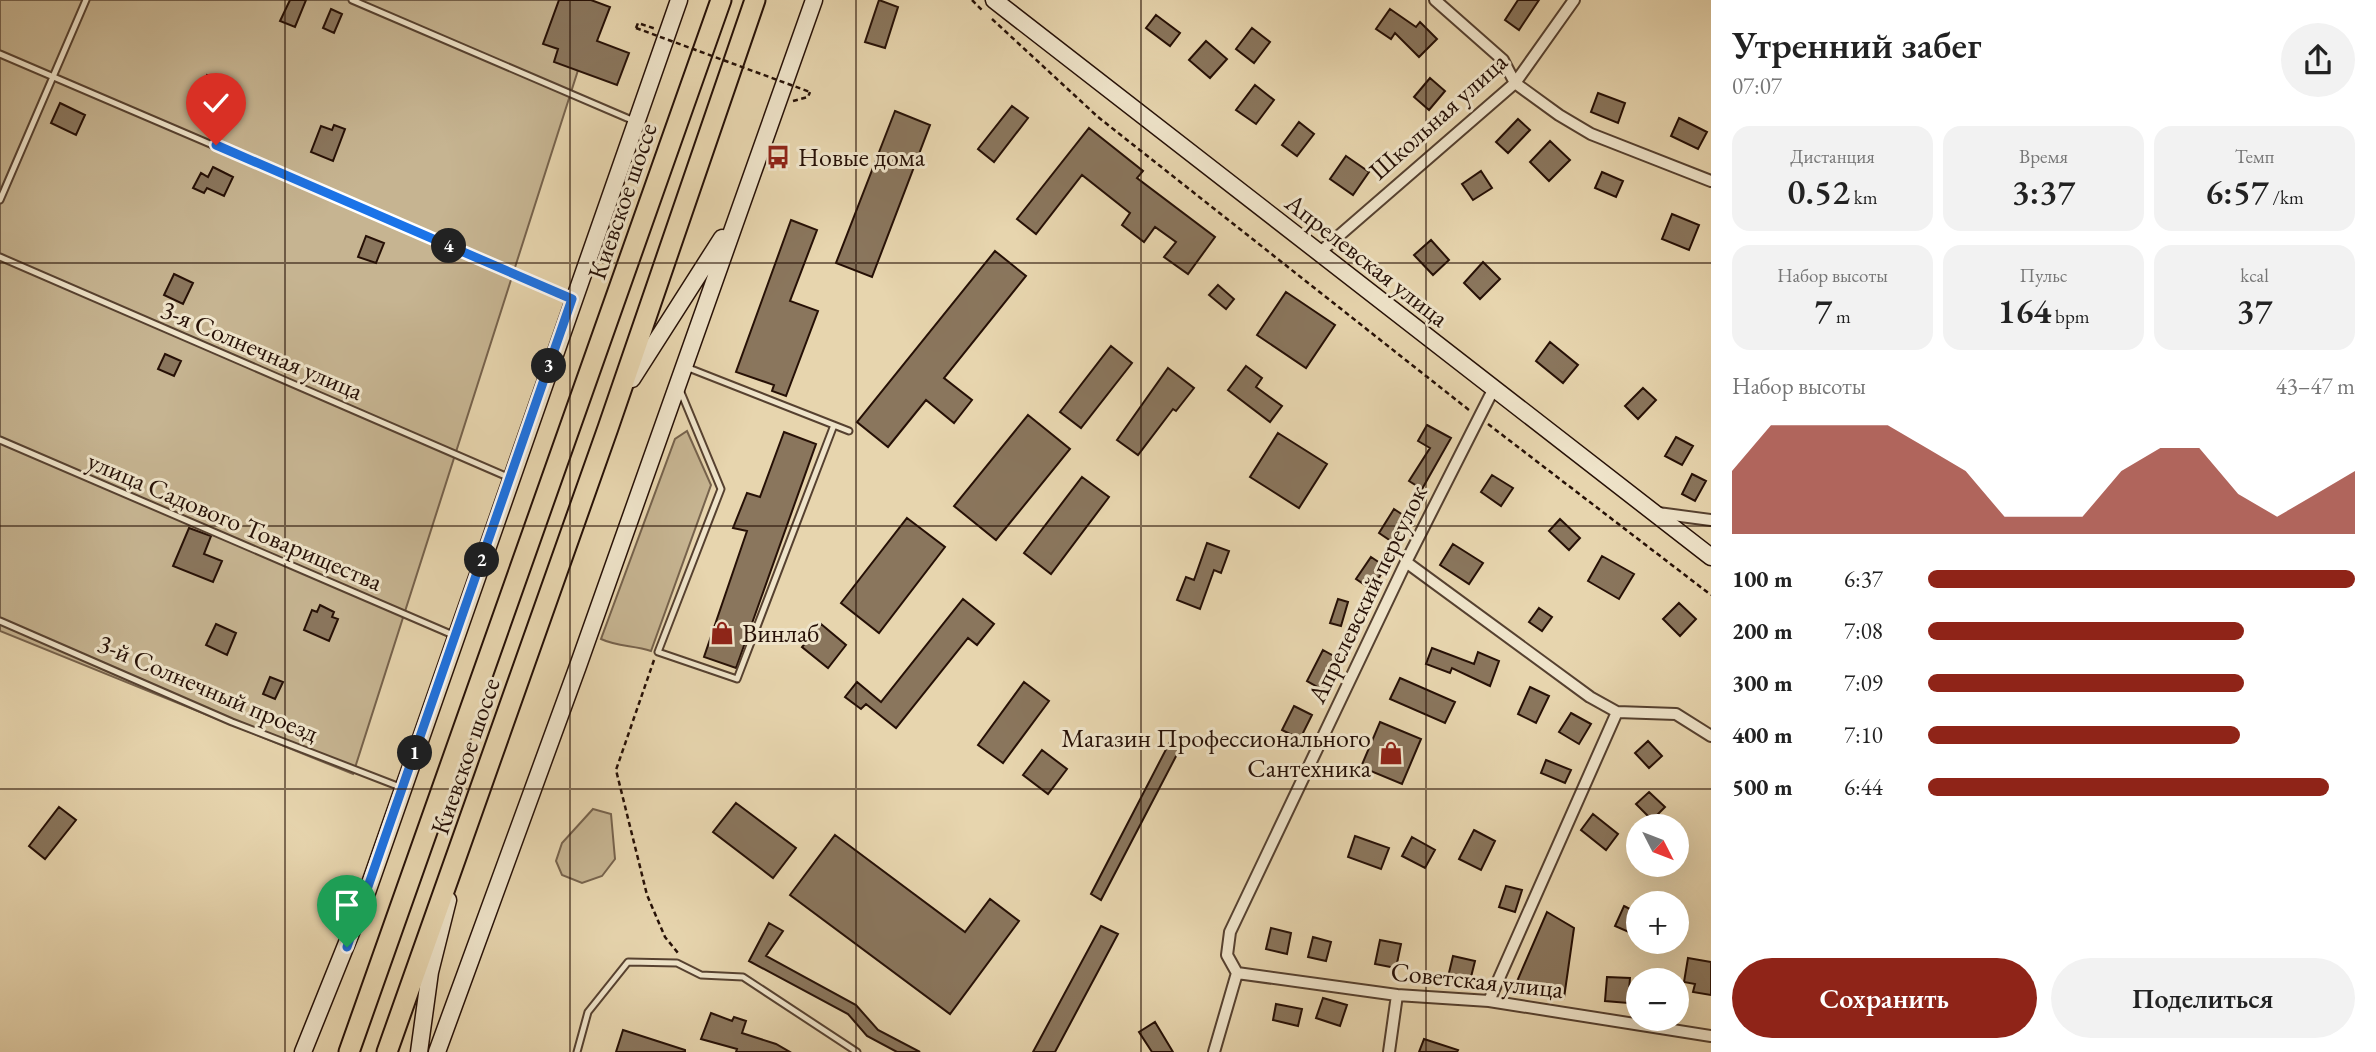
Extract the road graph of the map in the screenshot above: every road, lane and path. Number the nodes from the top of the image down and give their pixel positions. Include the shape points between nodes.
1 (86, 0) edge
2 (352, 0) edge
3 (679, 0) edge
4 (721, 0) edge
5 (755, 0) edge
6 (814, 0) edge
7 (972, 0) edge
8 (994, 0) edge
9 (1435, 0) edge
10 (1574, 0) edge
11 (657, 29) dead end
12 (0, 54) edge
13 (53, 74) junction
14 (1515, 83) junction
15 (790, 102) dead end
16 (634, 121) junction
17 (752, 177) junction
18 (1711, 181) edge
19 (0, 200) edge
20 (1319, 253) junction
21 (0, 257) edge
22 (572, 299) junction
23 (680, 372) junction
24 (1493, 390) junction
25 (1479, 418) junction
26 (834, 425) junction
27 (608, 428) junction
28 (849, 431) dead end
29 (0, 440) edge
30 (510, 478) junction
31 (1653, 513) junction
32 (1711, 520) edge
33 (1711, 557) edge
34 (1406, 562) junction
35 (1711, 595) edge
36 (0, 621) edge
37 (456, 636) junction
38 (657, 652) junction
39 (1617, 712) junction
40 (1711, 736) edge
41 (403, 788) junction
42 (456, 861) junction
43 (1237, 973) junction
44 (701, 975) junction
45 (1397, 995) junction
46 (1489, 1001) junction
47 (1711, 1036) edge
48 (303, 1052) edge
49 (349, 1052) edge
50 (387, 1052) edge
51 (419, 1052) edge
52 (437, 1052) edge
53 (577, 1052) edge
54 (858, 1052) edge
55 (1214, 1052) edge
56 (1389, 1052) edge

1 - 13 lane
2 - 16 lane
3 - 16 main road
4 - 49 highway, Киевское шоссе
5 - 27 highway, Киевское шоссе
6 - 17 main road
7 - 25 path via 1098,117
8 - 20 main road, Апрелевская улица
9 - 14 street via 1503,61
10 - 14 street, Школьная улица
11 - 15 path, bridge via 638,23 636,29 810,92 808,97
12 - 13 lane
13 - 19 lane
13 - 22 lane
14 - 18 street via 1591,134
14 - 20 street, Школьная улица
16 - 22 main road
17 - 23 main road
17 - 27 main road via 716,249 648,349
20 - 24 main road, Апрелевская улица
21 - 30 lane, 3-я Солнечная улица
22 - 30 main road
23 - 26 lane
23 - 38 lane via 721,489
23 - 52 main road
24 - 25 street, Апрелевский переулок
24 - 31 main road, Апрелевская улица
25 - 34 street, Апрелевский переулок
25 - 35 path
26 - 28 lane
26 - 38 lane via 737,679
27 - 42 highway, Киевское шоссе
29 - 37 lane, улица Садового Товарищества
30 - 37 main road
31 - 32 street
31 - 33 main road, Апрелевская улица
34 - 39 street
34 - 43 street, Апрелевский переулок via 1230,932 1227,955
36 - 41 lane, 3-й Солнечный проезд via 232,722
37 - 41 main road
38 - 44 path via 616,771 655,920
39 - 40 street via 1676,714
39 - 46 street
41 - 48 main road via 347,947
42 - 50 highway, Киевское шоссе
42 - 51 main road via 430,972
43 - 45 street, Советская улица
43 - 55 street
44 - 53 lane via 677,963 628,962 588,1012
44 - 54 lane via 743,977
45 - 46 street, Советская улица
45 - 56 street
46 - 47 street, Советская улица

